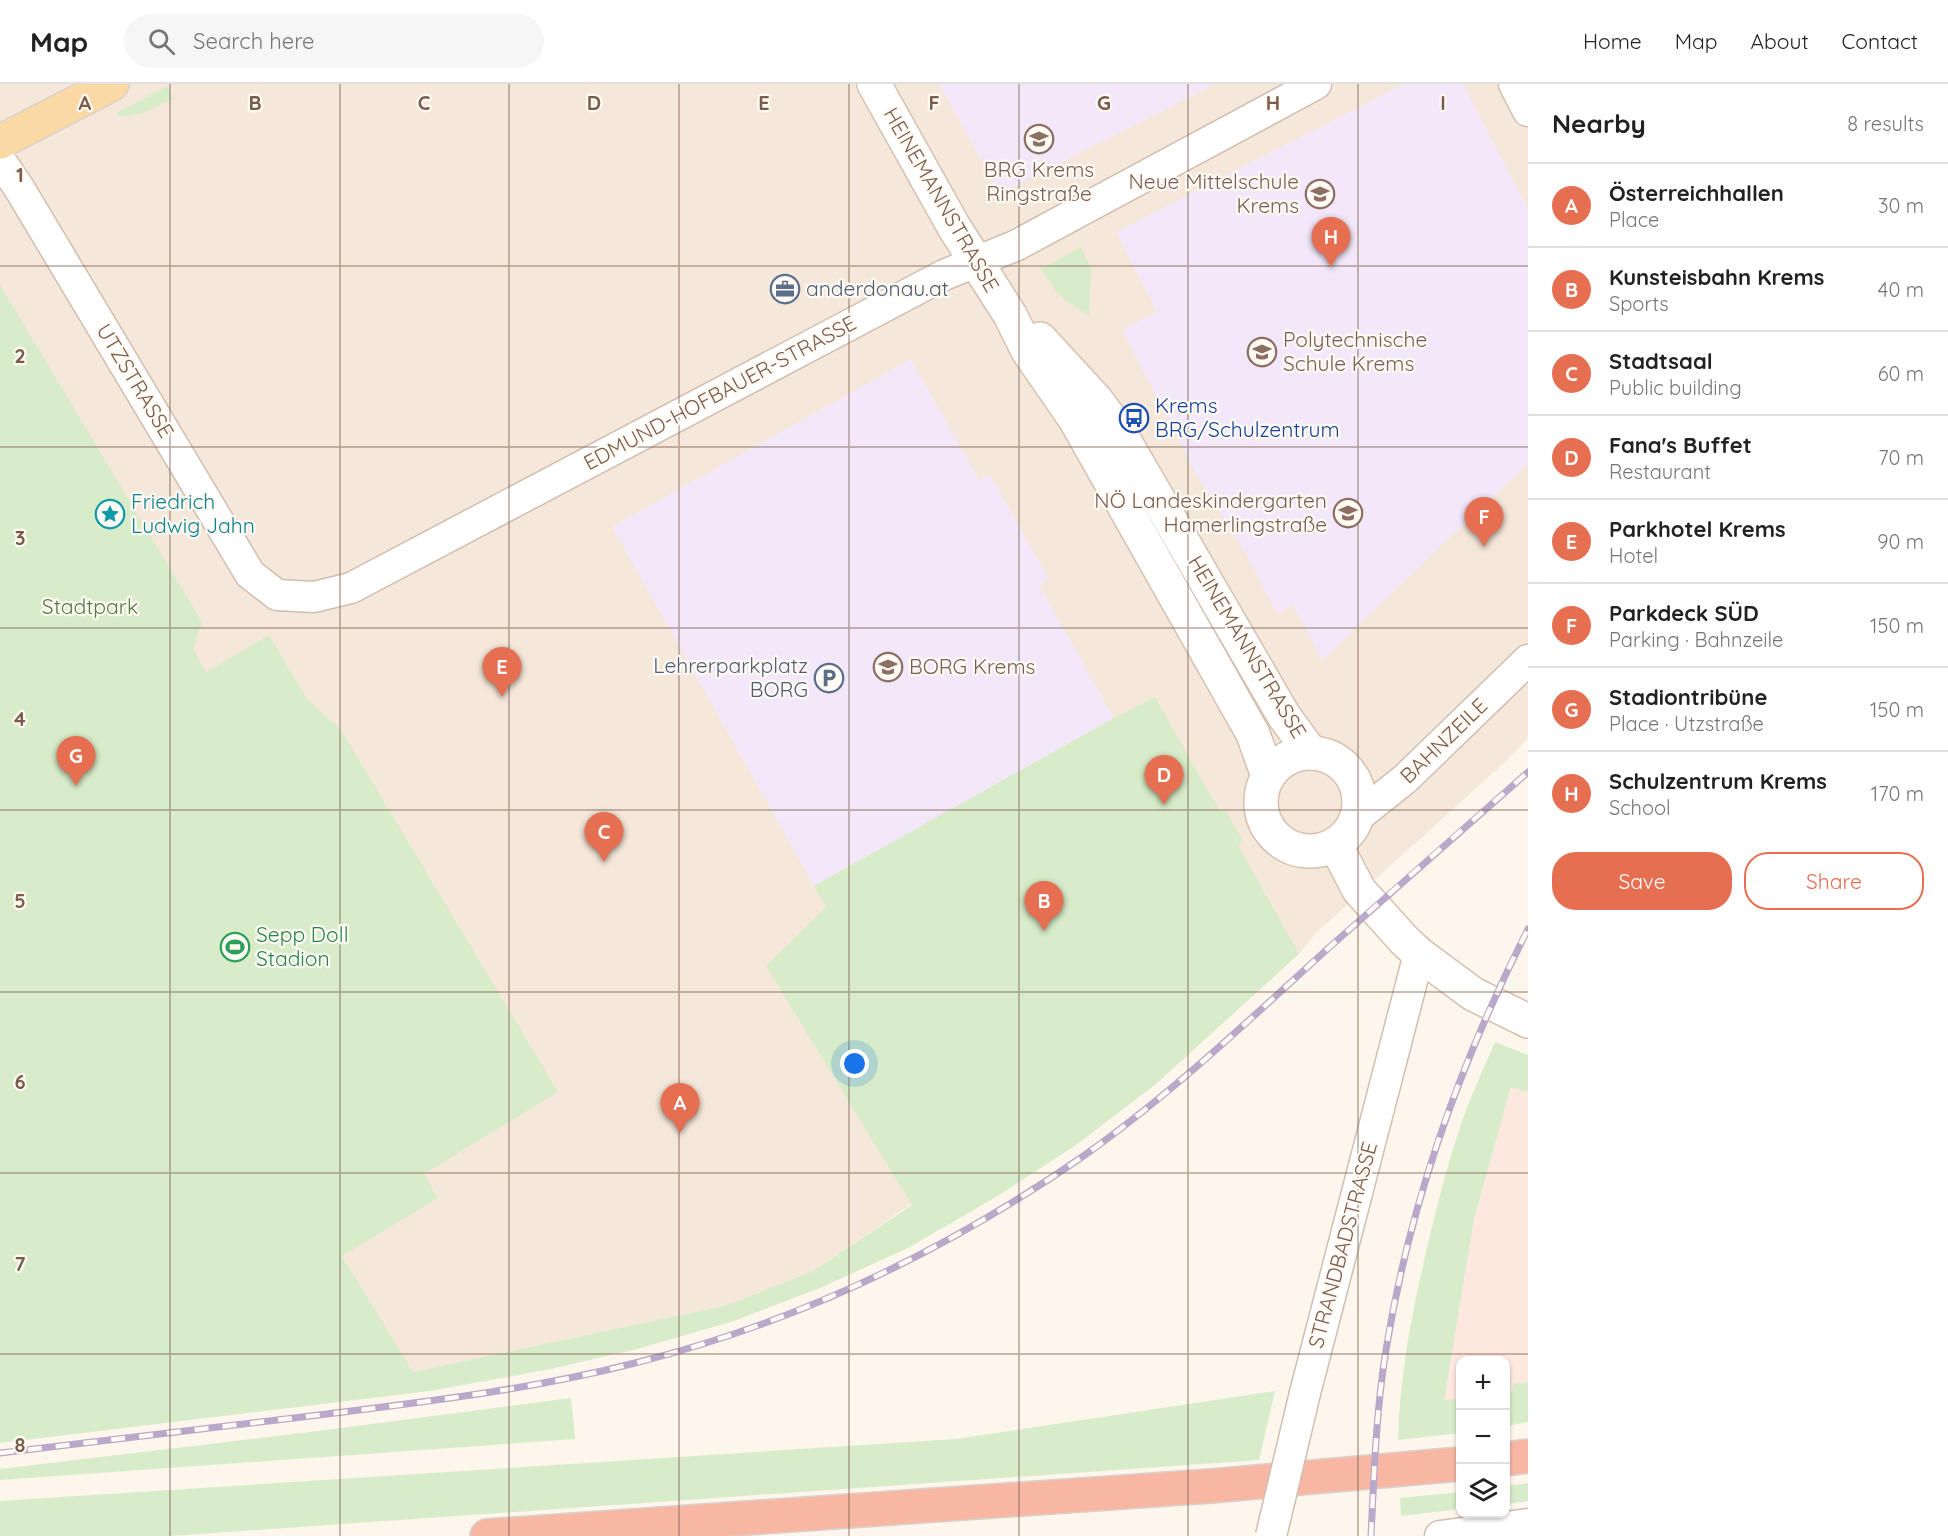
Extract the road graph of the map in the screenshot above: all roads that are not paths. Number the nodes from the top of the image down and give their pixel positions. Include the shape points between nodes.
1 (112, 84) edge
2 (874, 84) edge
3 (1316, 84) edge
4 (1514, 84) edge
5 (1528, 111) edge
6 (0, 142) edge
7 (0, 160) edge
8 (976, 262) junction
9 (1010, 315) junction
10 (277, 595) joint
11 (1528, 660) edge
12 (1311, 753) junction
13 (1268, 776) junction
14 (1356, 818) junction
15 (1335, 844) junction
16 (1419, 954) junction
17 (1528, 1021) edge
18 (1528, 1456) edge
19 (1510, 1458) edge
20 (1456, 1464) edge
21 (1528, 1524) edge
22 (487, 1536) edge
23 (1270, 1536) edge
24 (1440, 1536) edge

1 - 6 main road
2 - 8 street, HEINEMANNSTRASSE
3 - 8 street, EDMUND-HOFBAUER-STRASSE via 1017,245
4 - 5 street
7 - 10 street, UTZSTRASSE via 250,574
8 - 9 street, HEINEMANNSTRASSE
8 - 10 street, EDMUND-HOFBAUER-STRASSE via 944,275 351,588 314,597
9 - 12 street, HEINEMANNSTRASSE via 1041,340 1117,428 1284,716
9 - 13 street, HEINEMANNSTRASSE via 1028,351 1075,419 1225,684 1252,734
11 - 14 street, BAHNZEILE via 1405,780
12 - 13 street via 1279,764
12 - 14 street via 1333,759 1350,774 1359,795
13 - 15 street via 1261,794 1261,813 1269,830 1282,843 1300,850 1319,850
14 - 15 street via 1348,833
15 - 16 street via 1359,890
16 - 17 street via 1473,994
16 - 23 street, STRANDBADSTRASSE, bridge
18 - 19 highway
20 - 22 highway via 1211,1486
21 - 24 street

